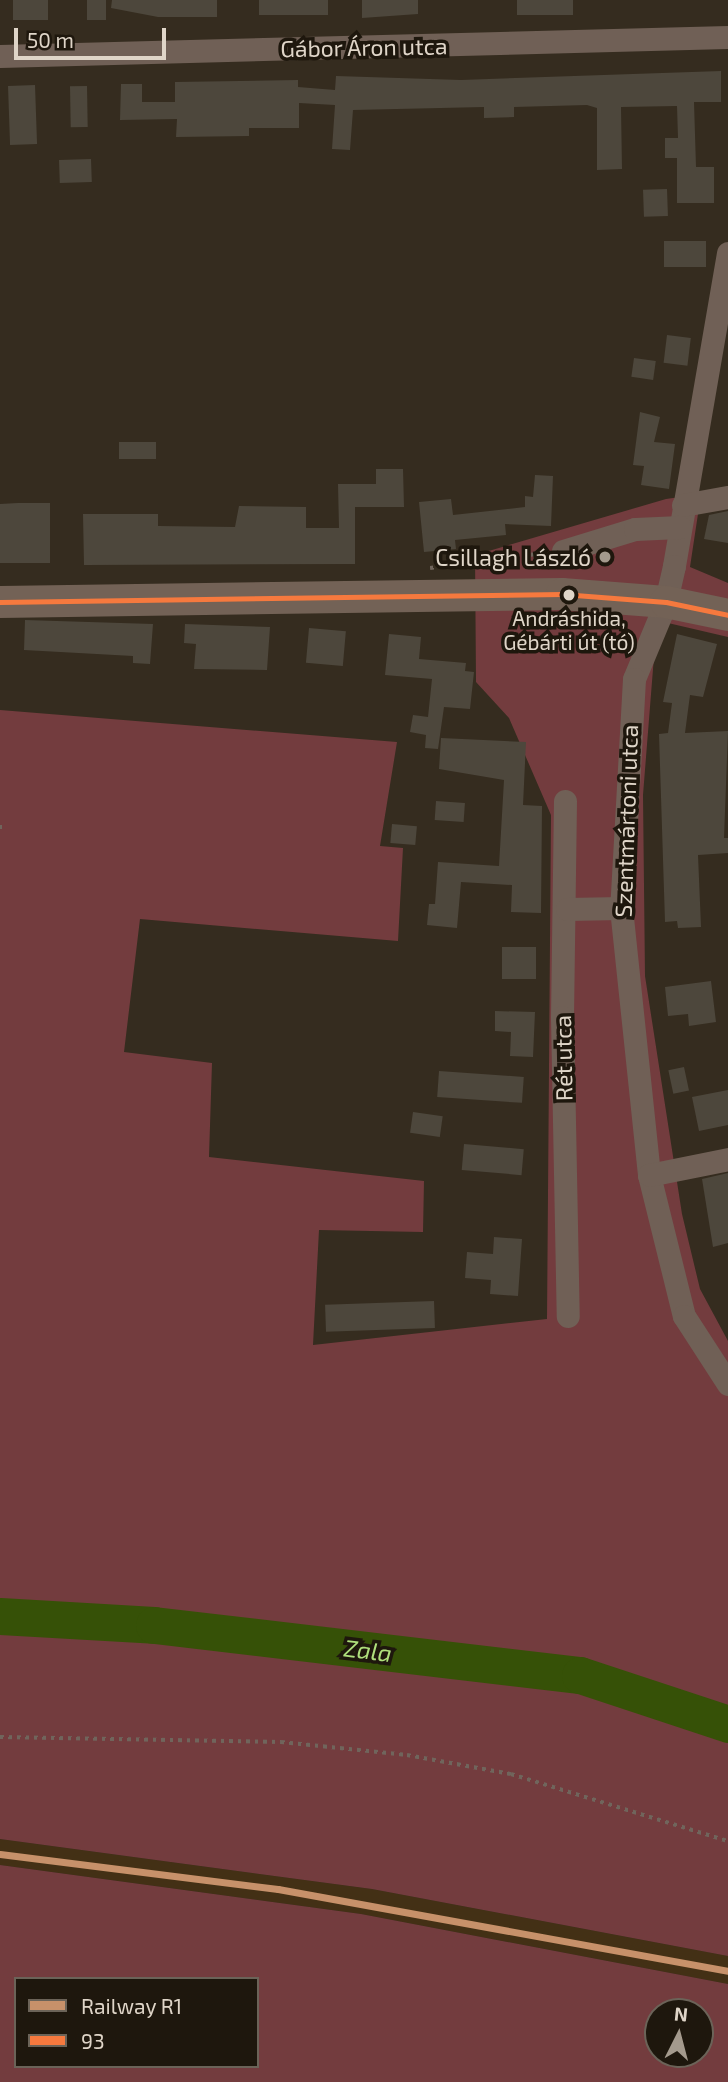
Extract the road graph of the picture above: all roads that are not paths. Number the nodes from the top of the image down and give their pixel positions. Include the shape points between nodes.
1 (728, 37) edge
2 (0, 56) edge
3 (728, 253) edge
4 (728, 497) edge
5 (682, 516) junction
6 (563, 551) dead end
7 (0, 602) edge
8 (666, 602) junction
9 (728, 615) edge
10 (565, 801) dead end
11 (621, 908) junction
12 (567, 909) junction
13 (728, 1159) edge
14 (649, 1175) junction
15 (568, 1316) dead end
16 (728, 1384) edge

1 - 2 street, Gábor Áron utca
3 - 5 street, Szentmártoni utca
4 - 5 street
5 - 6 street
5 - 8 street, Szentmártoni utca
7 - 8 main road via 562,594
8 - 9 main road
8 - 11 street, Szentmártoni utca via 641,653 630,704
10 - 12 street, Rét utca
11 - 12 street
11 - 14 street, Szentmártoni utca
12 - 15 street, Rét utca via 562,1017
13 - 14 street
14 - 16 street, Szentmártoni utca via 684,1316

